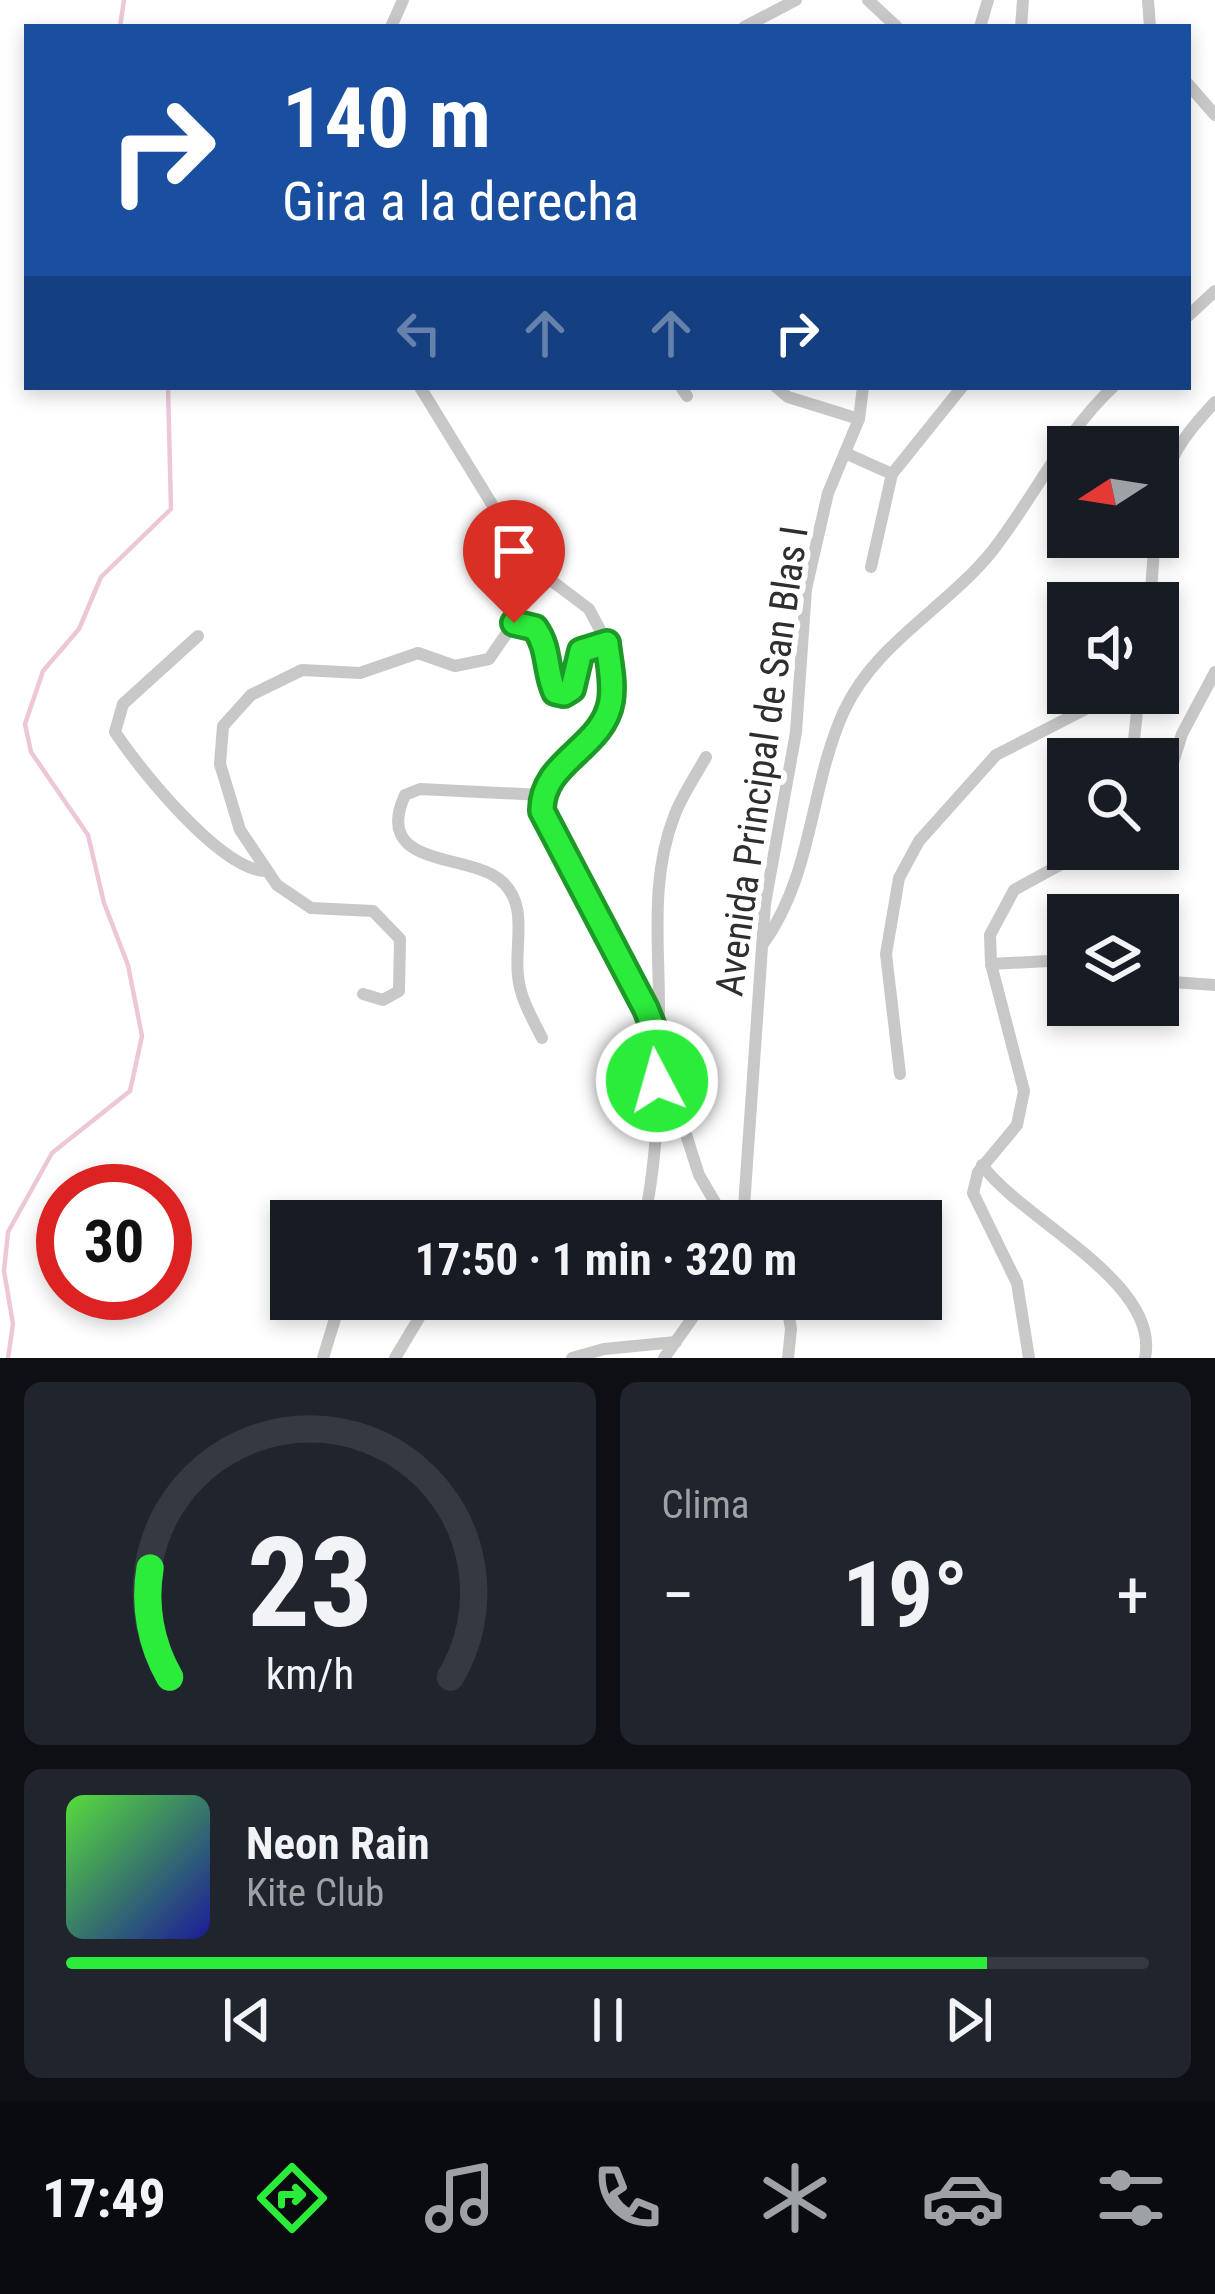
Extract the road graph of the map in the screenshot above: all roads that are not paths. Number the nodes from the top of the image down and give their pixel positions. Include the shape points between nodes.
1 (796, 0) edge
2 (868, 0) edge
3 (750, 24) edge
4 (894, 24) edge
5 (1191, 87) edge
6 (1215, 115) edge
7 (1215, 291) edge
8 (1191, 313) edge
9 (422, 390) edge
10 (780, 390) edge
11 (863, 390) edge
12 (960, 390) edge
13 (1110, 390) edge
14 (1215, 402) edge
15 (860, 419) junction
16 (1179, 442) edge
17 (845, 453) junction
18 (892, 474) junction
19 (872, 567) dead end
20 (198, 636) dead end
21 (607, 643) junction
22 (1215, 672) edge
23 (1076, 714) edge
24 (1179, 744) edge
25 (706, 757) dead end
26 (542, 795) junction
27 (1051, 870) edge
28 (266, 871) junction
29 (762, 945) junction
30 (1047, 961) edge
31 (991, 964) junction
32 (1179, 982) edge
33 (1215, 985) edge
34 (364, 994) dead end
35 (542, 1038) dead end
36 (658, 1039) junction
37 (900, 1074) dead end
38 (982, 1165) junction
39 (647, 1200) edge
40 (714, 1200) edge
41 (744, 1200) edge
42 (335, 1320) edge
43 (417, 1320) edge
44 (691, 1320) edge
45 (787, 1320) edge
46 (676, 1342) junction
47 (323, 1358) edge
48 (395, 1358) edge
49 (572, 1358) edge
50 (664, 1358) edge
51 (788, 1358) edge
52 (1029, 1358) edge
53 (1145, 1358) edge

1 - 3 street
2 - 4 street
5 - 6 street
7 - 8 street
9 - 21 street via 528,562 589,609
10 - 15 street
11 - 15 street, Avenida Principal de San Blas I
12 - 18 street
13 - 29 street via 1066,439 993,549 854,690 834,736 796,889
14 - 16 street
15 - 17 street, Avenida Principal de San Blas I
17 - 18 street
17 - 29 street, Avenida Principal de San Blas I via 806,589 796,732
18 - 19 street
20 - 28 street via 123,704 115,732 137,766 229,856 247,870
21 - 26 street via 612,680 602,724 548,778
21 - 28 street via 581,651 564,694 549,679 549,655 535,628 514,623 496,652 474,663 410,654 360,673 302,670 251,695 223,726 220,764 248,848
22 - 24 street
23 - 37 street via 996,755 919,841 898,878 886,954
25 - 36 street via 675,813 661,863
26 - 35 street via 420,789 399,808 399,827 418,853 487,872 511,893 520,915 521,993
26 - 36 street via 552,836
27 - 31 street via 1014,890 990,935
28 - 34 street via 311,908 356,908 389,923 401,950 398,991 383,1000
29 - 41 street, Avenida Principal de San Blas I
30 - 31 street
31 - 38 street via 1024,1091 1017,1125
32 - 33 street
36 - 39 street
36 - 40 street
38 - 52 street via 977,1210 1017,1282
38 - 53 street via 1000,1190 1084,1252 1141,1314
42 - 47 street
43 - 48 street
44 - 46 street
45 - 51 street
46 - 49 street
46 - 50 street

